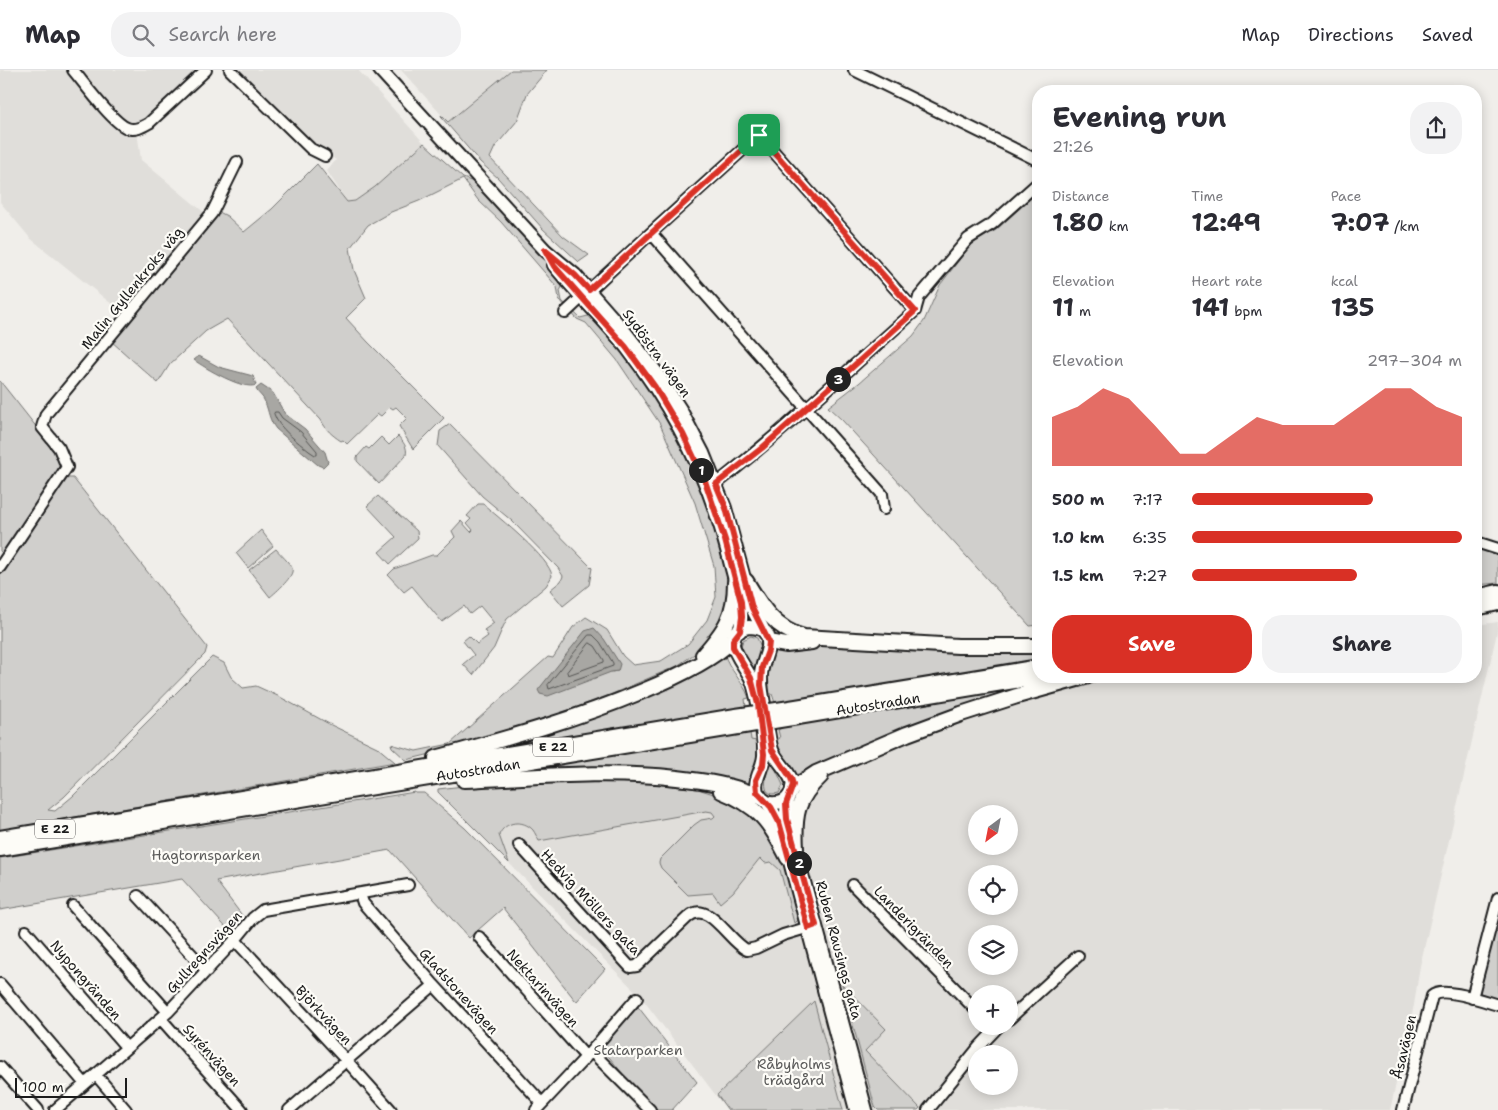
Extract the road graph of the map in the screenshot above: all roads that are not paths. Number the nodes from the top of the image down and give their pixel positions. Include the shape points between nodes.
1 (73, 70) edge
2 (206, 70) edge
3 (230, 70) edge
4 (380, 70) edge
5 (854, 70) edge
6 (325, 156) dead end
7 (1032, 158) edge
8 (237, 162) dead end
9 (1032, 188) edge
10 (650, 233) junction
11 (585, 294) junction
12 (915, 311) junction
13 (565, 313) dead end
14 (806, 408) junction
15 (716, 484) junction
16 (884, 509) dead end
17 (1482, 544) edge
18 (1498, 549) edge
19 (0, 567) edge
20 (741, 581) junction
21 (1498, 592) edge
22 (1482, 596) edge
23 (1498, 603) edge
24 (1482, 607) edge
25 (736, 635) junction
26 (767, 638) junction
27 (833, 639) junction
28 (1032, 646) edge
29 (693, 667) junction
30 (1032, 668) edge
31 (1032, 678) edge
32 (1063, 683) edge
33 (791, 713) junction
34 (737, 722) junction
35 (833, 766) junction
36 (370, 777) junction
37 (684, 779) junction
38 (406, 782) junction
39 (790, 793) junction
40 (763, 799) junction
41 (0, 838) edge
42 (519, 845) dead end
43 (0, 849) edge
44 (792, 853) junction
45 (408, 885) dead end
46 (853, 885) dead end
47 (360, 894) junction
48 (138, 896) dead end
49 (1498, 898) edge
50 (73, 906) dead end
51 (1496, 922) edge
52 (812, 927) junction
53 (26, 932) dead end
54 (479, 937) dead end
55 (235, 940) junction
56 (1078, 956) dead end
57 (207, 971) junction
58 (0, 984) edge
59 (434, 985) junction
60 (637, 998) dead end
61 (1472, 998) junction
62 (968, 1002) edge
63 (1498, 1005) edge
64 (1018, 1011) edge
65 (164, 1015) junction
66 (989, 1035) edge
67 (126, 1047) junction
68 (589, 1054) junction
69 (346, 1060) junction
70 (0, 1066) edge
71 (96, 1075) junction
72 (85, 1084) junction
73 (539, 1107) edge
74 (38, 1110) edge
75 (55, 1110) edge
76 (126, 1110) edge
77 (242, 1110) edge
78 (289, 1110) edge
79 (391, 1110) edge
80 (650, 1110) edge
81 (856, 1110) edge
82 (866, 1110) edge
83 (928, 1110) edge
84 (1404, 1110) edge

1 - 2 street via 115,119 132,129 149,123
3 - 6 street via 311,149
4 - 11 main road, Sydöstra vägen via 545,250 575,275
5 - 7 street
8 - 19 street, Malin Gyllenkroks väg via 212,213 46,414 42,427 59,448 67,467
9 - 12 street via 997,220 968,239 919,297
10 - 11 street
10 - 12 street via 759,135
10 - 14 street
11 - 13 street
11 - 15 main road, Sydöstra vägen via 643,354 668,390
11 - 20 main road, Sydöstra vägen via 642,368 683,434 705,481
12 - 14 street
14 - 15 street
14 - 16 street via 882,494
15 - 20 main road, Sydöstra vägen via 726,508
17 - 18 street
20 - 25 main road, Sydöstra vägen via 742,610
20 - 26 main road, Sydöstra vägen
20 - 27 highway via 782,628 804,637
20 - 29 highway via 730,618
21 - 22 highway
23 - 24 highway
25 - 26 main road via 746,628 753,628
25 - 29 highway
25 - 40 main road via 734,650 751,678 758,704 764,754 756,785
26 - 27 highway via 786,646
26 - 39 main road via 768,651 762,667 761,685 772,750 791,778
27 - 28 highway via 958,646
29 - 36 highway via 602,708
30 - 33 highway, Autostradan / E 22
31 - 33 highway, Autostradan / E 22
32 - 35 highway via 960,714
33 - 34 highway, Autostradan / E 22, bridge
34 - 36 highway, Autostradan / E 22
34 - 38 highway, Autostradan / E 22
35 - 39 highway via 808,778
35 - 44 highway via 813,783 800,800
36 - 41 highway, Autostradan / E 22
37 - 38 highway via 613,774
37 - 40 highway via 732,787
37 - 44 highway via 752,807
38 - 43 highway, Autostradan / E 22
39 - 40 main road via 778,803
39 - 44 main road, Ruben Rausings gata via 787,819
40 - 44 main road, Ruben Rausings gata via 779,822
42 - 52 street, Hedvig Möllers gata via 630,966 637,966 696,911 708,914 747,950
44 - 52 main road, Ruben Rausings gata
45 - 47 street, Gullregnsvägen
46 - 62 street, Landerigränden
47 - 55 street, Gullregnsvägen via 263,910
47 - 59 street, Gladstonevägen via 363,903
48 - 57 street
49 - 51 street
50 - 65 street, Syrénvägen
51 - 61 street
52 - 81 main road, Ruben Rausings gata
52 - 82 main road, Ruben Rausings gata
53 - 67 street, Nypongränden
54 - 68 street, Nektarinvägen
55 - 57 street, Gullregnsvägen
55 - 69 street, Björkvägen
56 - 64 street
57 - 65 street, Gullregnsvägen
58 - 72 street
59 - 69 street
59 - 73 street, Gladstonevägen
60 - 68 street
61 - 63 street
61 - 84 street, Åsavägen via 1436,992 1432,996
65 - 67 street, Gullregnsvägen
65 - 77 street, Syrénvägen
66 - 83 street
67 - 71 street, Gullregnsvägen
68 - 73 street
68 - 80 street, Nektarinvägen
69 - 78 street
69 - 79 street, Björkvägen
70 - 74 street
71 - 72 street, Gullregnsvägen
71 - 76 street
72 - 75 street, Gullregnsvägen

